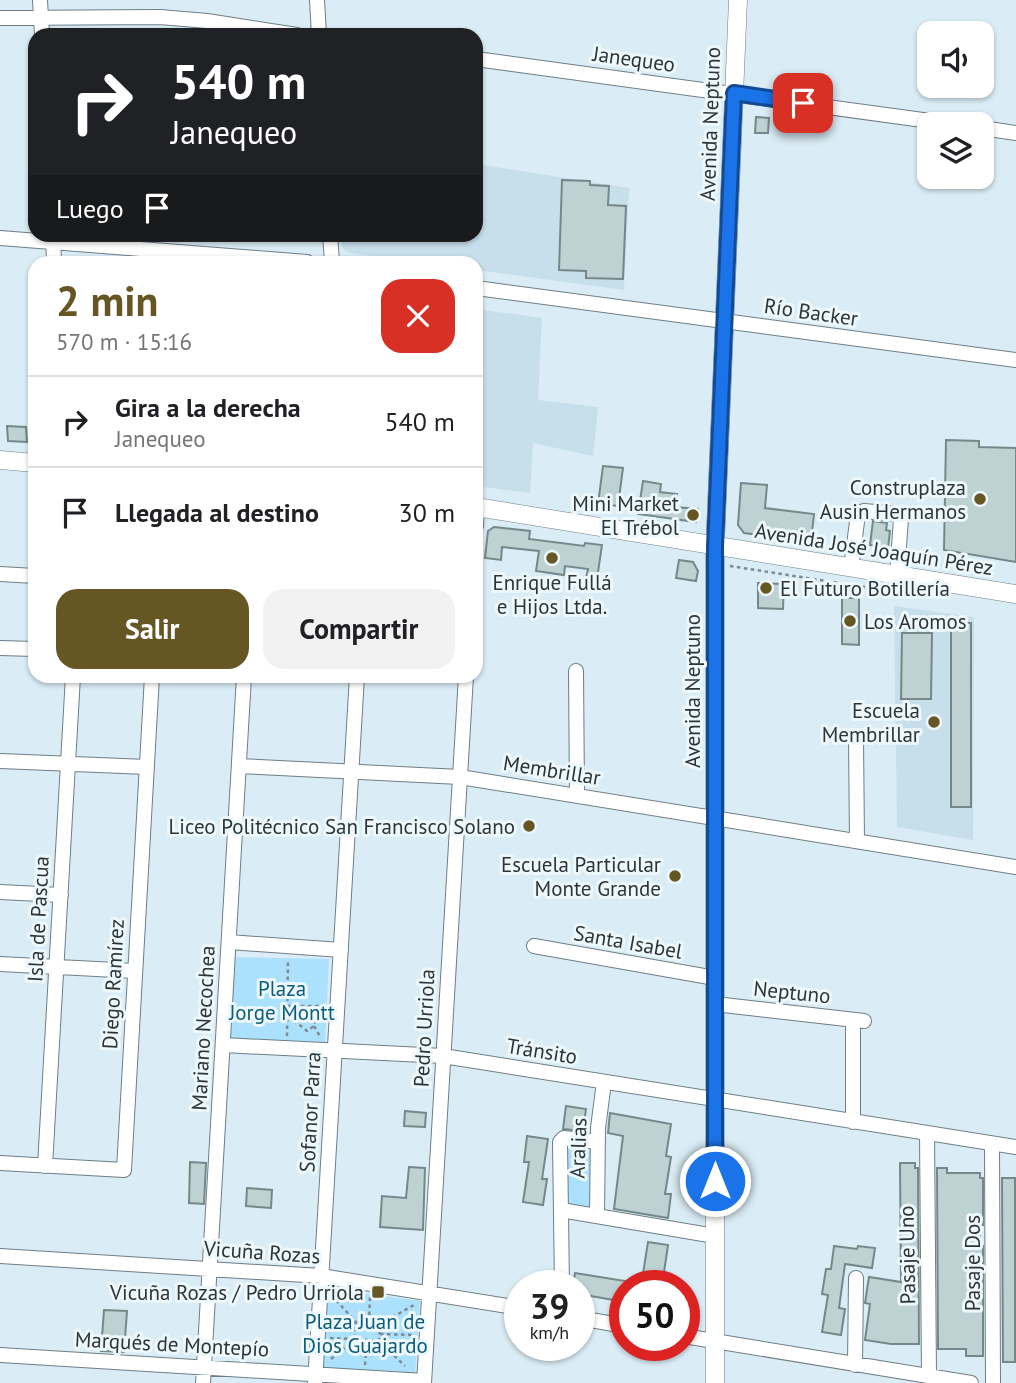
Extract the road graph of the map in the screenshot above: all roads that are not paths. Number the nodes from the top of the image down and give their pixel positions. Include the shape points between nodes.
1 (40, 0) edge
2 (317, 0) edge
3 (738, 0) edge
4 (0, 18) edge
5 (41, 18) junction
6 (42, 28) edge
7 (250, 28) edge
8 (319, 28) edge
9 (483, 60) edge
10 (734, 93) junction
11 (917, 119) edge
12 (994, 130) edge
13 (1016, 133) edge
14 (0, 238) edge
15 (28, 238) edge
16 (81, 242) edge
17 (177, 256) edge
18 (483, 289) edge
19 (725, 322) junction
20 (1016, 360) edge
21 (0, 460) edge
22 (28, 462) edge
23 (483, 508) edge
24 (715, 555) junction
25 (851, 568) junction
26 (0, 574) edge
27 (897, 575) junction
28 (28, 576) edge
29 (1016, 594) edge
30 (0, 648) edge
31 (28, 649) edge
32 (576, 671) dead end
33 (73, 683) edge
34 (152, 683) edge
35 (244, 683) edge
36 (357, 683) edge
37 (466, 683) edge
38 (856, 737) dead end
39 (0, 761) edge
40 (68, 764) junction
41 (239, 766) junction
42 (147, 767) junction
43 (351, 771) junction
44 (460, 777) junction
45 (577, 795) junction
46 (715, 818) junction
47 (856, 841) junction
48 (1016, 867) edge
49 (0, 892) edge
50 (61, 895) junction
51 (229, 942) junction
52 (534, 946) dead end
53 (341, 950) junction
54 (0, 964) edge
55 (57, 967) junction
56 (135, 971) junction
57 (715, 978) junction
58 (715, 1004) junction
59 (223, 1045) junction
60 (335, 1051) junction
61 (443, 1056) junction
62 (604, 1082) junction
63 (715, 1100) junction
64 (853, 1122) junction
65 (927, 1133) junction
66 (598, 1142) junction
67 (992, 1144) junction
68 (1016, 1147) edge
69 (0, 1163) edge
70 (45, 1166) junction
71 (561, 1210) junction
72 (597, 1216) junction
73 (715, 1236) junction
74 (0, 1256) edge
75 (210, 1269) junction
76 (562, 1270) edge
77 (321, 1276) junction
78 (856, 1278) dead end
79 (425, 1297) junction
80 (504, 1306) edge
81 (700, 1339) edge
82 (715, 1342) junction
83 (0, 1355) edge
84 (855, 1365) junction
85 (204, 1366) junction
86 (929, 1377) junction
87 (315, 1378) edge
88 (424, 1382) edge
89 (204, 1383) edge
90 (715, 1383) edge
91 (971, 1383) edge
92 (993, 1383) edge

1 - 5 street
2 - 8 street
3 - 10 main road, Avenida Neptuno
4 - 5 street
5 - 6 street
5 - 7 street via 124,10
9 - 10 street, Janequeo
10 - 11 street, Janequeo
10 - 19 main road, Avenida Neptuno
12 - 13 street
14 - 15 street
16 - 17 street
18 - 19 street, Río Backer
19 - 20 street, Río Backer
19 - 24 main road, Avenida Neptuno
21 - 22 main road
23 - 24 main road, Avenida José Joaquín Pérez
24 - 25 main road, Avenida José Joaquín Pérez
24 - 46 main road, Avenida Neptuno
25 - 27 main road, Avenida José Joaquín Pérez
25 - 27 street via 858,514 898,514
26 - 28 street
27 - 29 main road, Avenida José Joaquín Pérez
30 - 31 street
32 - 45 street
33 - 40 street, Isla de Pascua
34 - 42 street, Diego Ramírez
35 - 41 street, Mariano Necochea
36 - 43 street, Sofanor Parra
37 - 44 street, Pedro Urriola
38 - 47 street
39 - 40 street
40 - 42 street
40 - 50 street, Isla de Pascua
41 - 43 street, Membrillar
41 - 51 street, Mariano Necochea
42 - 56 street, Diego Ramírez
43 - 44 street, Membrillar
43 - 53 street, Sofanor Parra
44 - 45 street, Membrillar
44 - 61 street, Pedro Urriola
45 - 46 street, Membrillar
46 - 47 street, Membrillar
46 - 57 main road, Avenida Neptuno
47 - 48 street, Membrillar
49 - 50 street
50 - 55 street, Isla de Pascua
51 - 53 street
51 - 59 street, Mariano Necochea
52 - 57 street, Santa Isabel
53 - 60 street, Sofanor Parra
54 - 55 street
55 - 56 street
55 - 70 street, Isla de Pascua
56 - 70 street, Diego Ramírez via 124,1170
57 - 58 main road, Avenida Neptuno
58 - 63 main road, Avenida Neptuno
58 - 64 street, Neptuno via 859,1020
59 - 60 street, Tránsito
59 - 75 street, Mariano Necochea
60 - 61 street, Tránsito
60 - 77 street, Sofanor Parra
61 - 62 street, Tránsito
61 - 79 street, Pedro Urriola
62 - 63 street, Tránsito
62 - 66 street, Aralias
63 - 64 street, Tránsito
63 - 73 main road, Avenida Neptuno
64 - 65 street, Tránsito
65 - 67 street, Tránsito
65 - 86 street, Pasaje Uno
66 - 71 street via 560,1142
66 - 72 street, Aralias
67 - 68 street, Tránsito
67 - 92 street, Pasaje Dos
69 - 70 street, Diego Ramírez
71 - 72 street
71 - 76 street
72 - 73 street
73 - 82 main road, Avenida Neptuno
74 - 75 street, Vicuña Rozas
75 - 77 street, Vicuña Rozas
75 - 85 street, Mariano Necochea
77 - 79 street, Vicuña Rozas
77 - 87 street, Sofanor Parra
78 - 84 street
79 - 80 street, Vicuña Rozas
79 - 88 street, Pedro Urriola
81 - 82 street
82 - 84 street
82 - 90 main road, Avenida Neptuno
83 - 85 street, Marqués de Montepío
84 - 86 street
85 - 87 street, Marqués de Montepío
85 - 89 street, Mariano Necochea
86 - 91 street
87 - 88 street, Marqués de Montepío

